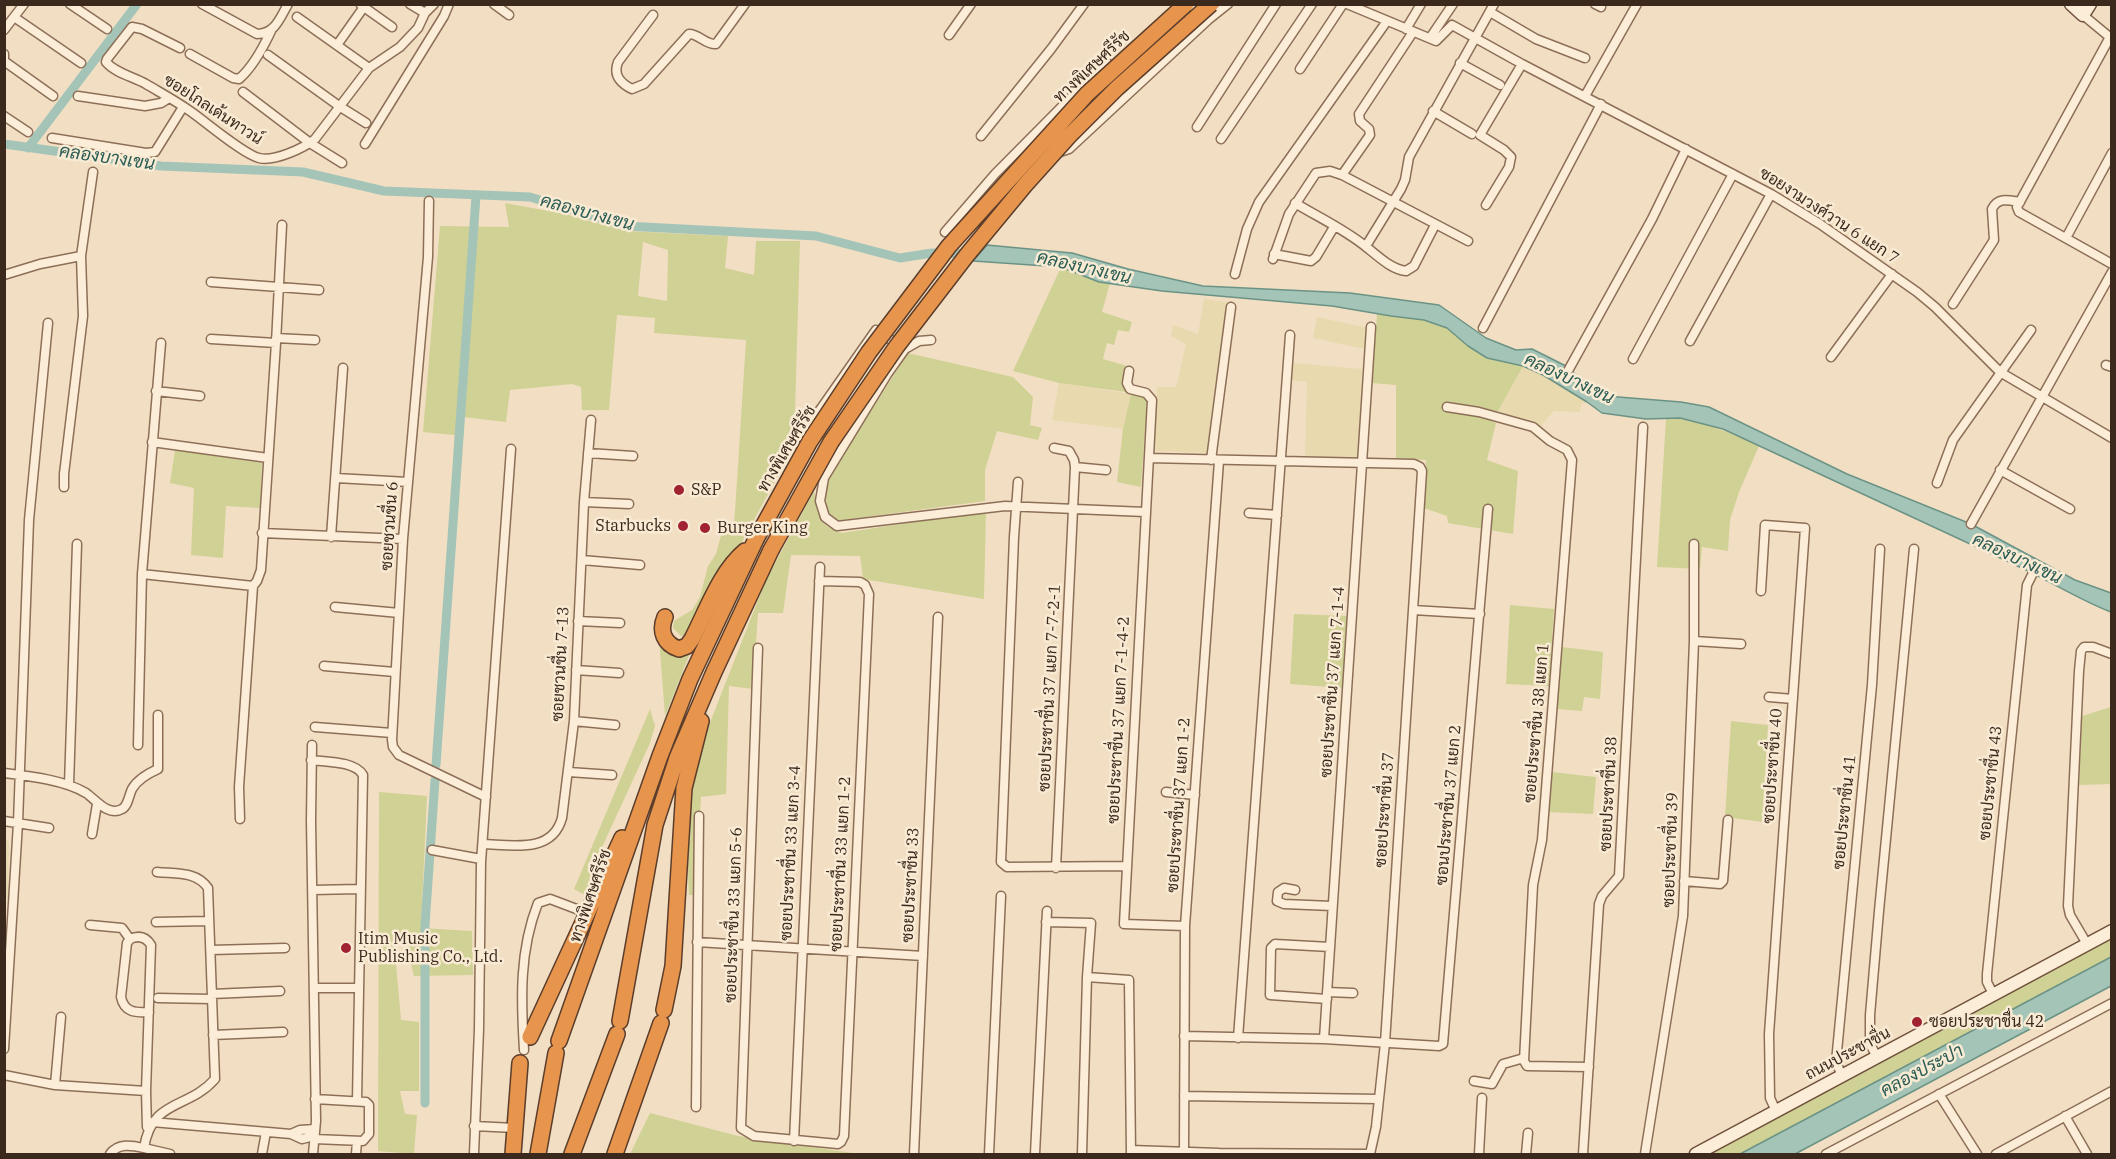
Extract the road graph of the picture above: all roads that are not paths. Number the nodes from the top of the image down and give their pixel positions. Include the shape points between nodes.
1 (24, 4) edge
2 (70, 4) edge
3 (202, 4) edge
4 (288, 4) edge
5 (410, 4) edge
6 (434, 4) edge
7 (449, 4) edge
8 (494, 4) edge
9 (745, 4) edge
10 (971, 4) edge
11 (1084, 4) edge
12 (1186, 4) edge
13 (1211, 4) edge
14 (1228, 4) edge
15 (1276, 4) edge
16 (1312, 4) edge
17 (1345, 4) edge
18 (1421, 4) edge
19 (1453, 4) edge
20 (1637, 4) edge
21 (2071, 4) edge
22 (363, 5) edge
23 (1492, 8) edge
24 (2087, 10) edge
25 (425, 13) junction
26 (509, 15) dead end
27 (653, 15) dead end
28 (14, 17) junction
29 (297, 17) dead end
30 (1388, 21) junction
31 (392, 27) dead end
32 (107, 29) dead end
33 (4, 30) edge
34 (1410, 30) junction
35 (271, 31) junction
36 (949, 35) dead end
37 (1430, 38) junction
38 (2111, 38) edge
39 (1475, 39) junction
40 (337, 45) junction
41 (180, 48) dead end
42 (4, 54) edge
43 (190, 54) dead end
44 (268, 55) dead end
45 (1585, 58) dead end
46 (4, 62) edge
47 (81, 63) dead end
48 (1460, 63) junction
49 (1522, 64) junction
50 (369, 68) junction
51 (1300, 69) dead end
52 (1500, 85) dead end
53 (1134, 88) junction
54 (243, 93) dead end
55 (53, 96) dead end
56 (78, 96) dead end
57 (1585, 96) junction
58 (170, 99) junction
59 (1601, 104) junction
60 (339, 106) junction
61 (183, 107) junction
62 (1433, 111) junction
63 (4, 116) edge
64 (366, 123) dead end
65 (1197, 127) dead end
66 (28, 132) dead end
67 (1472, 134) dead end
68 (981, 135) dead end
69 (52, 138) dead end
70 (1221, 139) dead end
71 (310, 143) junction
72 (365, 144) dead end
73 (1686, 149) junction
74 (2112, 153) edge
75 (342, 163) dead end
76 (93, 172) dead end
77 (1733, 174) junction
78 (1342, 175) junction
79 (1771, 194) junction
80 (429, 201) dead end
81 (1392, 202) junction
82 (2020, 202) junction
83 (1295, 204) junction
84 (1486, 205) dead end
85 (282, 225) dead end
86 (1435, 225) junction
87 (1334, 227) junction
88 (945, 232) dead end
89 (970, 234) dead end
90 (2066, 238) junction
91 (1468, 241) dead end
92 (1366, 246) junction
93 (81, 256) junction
94 (2112, 264) edge
95 (2112, 272) edge
96 (1236, 274) dead end
97 (1892, 274) junction
98 (4, 275) edge
99 (211, 282) dead end
100 (278, 287) junction
101 (319, 290) dead end
102 (1953, 304) dead end
103 (1231, 307) dead end
104 (48, 323) dead end
105 (1371, 327) dead end
106 (1483, 328) dead end
107 (2031, 330) dead end
108 (1290, 335) dead end
109 (212, 339) dead end
110 (276, 340) junction
111 (315, 340) dead end
112 (931, 340) dead end
113 (1690, 340) dead end
114 (160, 343) dead end
115 (905, 349) junction
116 (1831, 357) dead end
117 (1633, 359) dead end
118 (343, 368) dead end
119 (1569, 369) dead end
120 (1129, 371) dead end
121 (2000, 372) junction
122 (156, 391) junction
123 (200, 396) dead end
124 (2042, 398) junction
125 (1447, 407) dead end
126 (591, 420) dead end
127 (1643, 427) dead end
128 (801, 437) dead end
129 (2112, 438) edge
130 (152, 442) junction
131 (1054, 448) dead end
132 (511, 449) dead end
133 (588, 453) junction
134 (633, 456) dead end
135 (268, 458) junction
136 (1149, 458) junction
137 (1215, 460) junction
138 (1281, 462) junction
139 (1362, 464) junction
140 (1075, 467) junction
141 (1106, 470) dead end
142 (2000, 470) junction
143 (336, 478) junction
144 (408, 482) junction
145 (1018, 482) dead end
146 (1937, 483) dead end
147 (64, 487) dead end
148 (584, 502) junction
149 (629, 504) dead end
150 (1017, 507) junction
151 (1074, 509) junction
152 (1488, 509) dead end
153 (2070, 509) dead end
154 (1145, 512) junction
155 (1249, 513) dead end
156 (1277, 515) junction
157 (1971, 524) dead end
158 (262, 533) junction
159 (331, 537) junction
160 (403, 539) junction
161 (755, 541) junction
162 (77, 544) dead end
163 (1694, 544) dead end
164 (1880, 549) dead end
165 (1914, 549) dead end
166 (582, 560) junction
167 (640, 565) dead end
168 (820, 567) dead end
169 (142, 574) junction
170 (2032, 575) dead end
171 (819, 581) junction
172 (253, 586) junction
173 (1761, 591) dead end
174 (335, 607) dead end
175 (1413, 610) junction
176 (399, 613) junction
177 (1480, 614) junction
178 (665, 616) dead end
179 (938, 618) dead end
180 (578, 621) junction
181 (620, 623) dead end
182 (1694, 641) junction
183 (1741, 644) dead end
184 (758, 648) dead end
185 (2112, 654) edge
186 (324, 666) dead end
187 (576, 670) junction
188 (395, 672) junction
189 (714, 672) junction
190 (619, 674) dead end
191 (1768, 697) dead end
192 (1793, 699) junction
193 (158, 716) dead end
194 (574, 721) junction
195 (615, 725) dead end
196 (315, 727) dead end
197 (392, 733) junction
198 (138, 745) dead end
199 (312, 745) dead end
200 (660, 756) junction
201 (311, 760) junction
202 (569, 772) junction
203 (4, 773) edge
204 (20, 775) junction
205 (612, 775) dead end
206 (69, 785) junction
207 (1166, 792) dead end
208 (1195, 795) junction
209 (486, 797) junction
210 (97, 804) junction
211 (699, 816) dead end
212 (240, 819) dead end
213 (1728, 820) dead end
214 (4, 821) edge
215 (18, 823) junction
216 (49, 828) dead end
217 (92, 834) dead end
218 (483, 844) junction
219 (432, 850) dead end
220 (481, 859) junction
221 (1127, 866) junction
222 (1056, 868) junction
223 (157, 872) dead end
224 (1684, 881) junction
225 (359, 889) junction
226 (313, 890) junction
227 (1295, 890) dead end
228 (1001, 896) dead end
229 (1332, 906) junction
230 (1047, 911) dead end
231 (587, 913) junction
232 (209, 921) junction
233 (156, 922) dead end
234 (1046, 922) junction
235 (90, 925) dead end
236 (1185, 926) junction
237 (2112, 931) edge
238 (129, 939) junction
239 (698, 942) junction
240 (2087, 944) junction
241 (748, 945) junction
242 (1330, 947) junction
243 (285, 948) dead end
244 (802, 948) junction
245 (211, 950) junction
246 (852, 951) junction
247 (923, 956) junction
248 (1087, 977) junction
249 (314, 988) junction
250 (358, 988) junction
251 (280, 990) dead end
252 (1353, 993) dead end
253 (1993, 994) junction
254 (1327, 995) junction
255 (212, 996) junction
256 (158, 998) dead end
257 (2111, 1004) edge
258 (149, 1012) junction
259 (61, 1017) dead end
260 (5, 1032) edge
261 (283, 1032) dead end
262 (213, 1035) junction
263 (1184, 1036) junction
264 (1238, 1038) junction
265 (1324, 1039) junction
266 (1385, 1043) junction
267 (4, 1049) edge
268 (524, 1050) junction
269 (1877, 1057) junction
270 (1524, 1058) junction
271 (1589, 1067) junction
272 (4, 1075) edge
273 (1842, 1076) junction
274 (1474, 1081) dead end
275 (55, 1085) junction
276 (146, 1091) junction
277 (2112, 1091) edge
278 (1939, 1094) junction
279 (1184, 1096) junction
280 (315, 1098) junction
281 (1482, 1098) dead end
282 (1378, 1099) junction
283 (357, 1101) junction
284 (696, 1107) dead end
285 (1776, 1111) junction
286 (2065, 1116) junction
287 (150, 1126) junction
288 (474, 1126) junction
289 (515, 1128) junction
290 (266, 1132) junction
291 (1528, 1133) dead end
292 (314, 1135) junction
293 (357, 1141) junction
294 (794, 1141) junction
295 (144, 1148) junction
296 (1131, 1152) edge
297 (1184, 1152) junction
298 (1370, 1154) edge
299 (110, 1155) edge
300 (170, 1155) edge
301 (262, 1155) edge
302 (314, 1155) edge
303 (356, 1155) edge
304 (474, 1155) edge
305 (513, 1155) edge
306 (538, 1155) edge
307 (573, 1155) edge
308 (615, 1155) edge
309 (914, 1155) edge
310 (989, 1155) edge
311 (1035, 1155) edge
312 (1082, 1155) edge
313 (1479, 1155) edge
314 (1526, 1155) edge
315 (1583, 1155) edge
316 (1645, 1155) edge
317 (1696, 1155) edge
318 (1826, 1155) edge
319 (1977, 1155) edge
320 (1996, 1155) edge
321 (2087, 1155) edge

1 - 28 street
2 - 32 street
3 - 35 street via 257,34
4 - 35 street
5 - 25 street
6 - 25 street, ซอยโกลเด้นทาวน์
7 - 72 street
8 - 26 street
9 - 27 street via 716,44 688,34 644,84 632,89 619,80 616,68
10 - 36 street
11 - 68 street
12 - 161 highway, ทางพิเศษศรีรัช, bridge via 1087,94 948,246 869,352 810,441
13 - 189 highway, ทางพิเศษศรีรัช, bridge via 1117,88 1025,185 897,346 831,442 771,550
14 - 53 street
15 - 65 street
16 - 70 street
17 - 30 street
17 - 51 street
18 - 34 street
19 - 37 street
20 - 57 street
21 - 24 main road
22 - 31 street
22 - 40 street
23 - 39 street
23 - 45 street via 1536,39
24 - 38 street
25 - 50 street, ซอยโกลเด้นทาวน์ via 418,28 400,47
28 - 33 street
28 - 47 street
29 - 40 street
30 - 34 street
30 - 96 street via 1259,202 1247,229
34 - 37 street
34 - 78 street via 1358,118 1370,135
35 - 43 street via 239,79
37 - 39 street, ซอยงามวงศ์วาน 6 แยก 7 via 1436,41 1452,25
38 - 82 street
39 - 48 street
39 - 49 street, ซอยงามวงศ์วาน 6 แยก 7
40 - 50 street
41 - 58 street, ซอยโกลเด้นทาวน์ via 132,27 106,62
42 - 46 street
44 - 60 street
46 - 55 street
48 - 52 street
48 - 62 street
49 - 57 street, ซอยงามวงศ์วาน 6 แยก 7
49 - 84 street via 1480,135 1511,157
50 - 60 street, ซอยโกลเด้นทาวน์
53 - 88 street via 1106,62 994,174
53 - 89 street via 1070,149 1044,158 1018,181
54 - 71 street
56 - 58 street via 145,106
57 - 59 street, ซอยงามวงศ์วาน 6 แยก 7
58 - 61 street, ซอยโกลเด้นทาวน์
59 - 73 street, ซอยงามวงศ์วาน 6 แยก 7
59 - 106 street
60 - 64 street
60 - 71 street, ซอยโกลเด้นทาวน์
61 - 69 street via 155,152
61 - 71 street, ซอยโกลเด้นทาวน์ via 261,159 291,153
62 - 67 street
62 - 81 street via 1408,157 1405,180
63 - 66 street
71 - 75 street
73 - 77 street, ซอยงามวงศ์วาน 6 แยก 7
73 - 119 street
74 - 90 street
76 - 93 street
77 - 79 street, ซอยงามวงศ์วาน 6 แยก 7
77 - 117 street
78 - 81 street
78 - 83 street via 1330,171 1316,173
79 - 97 street, ซอยงามวงศ์วาน 6 แยก 7
79 - 113 street
80 - 144 street, ซอยชวนชื่น 6 via 428,256
81 - 86 street
81 - 92 street
82 - 90 street via 2019,212
82 - 102 street via 2005,199 1994,205 1994,240
83 - 87 street
83 - 87 street via 1274,256 1311,261
85 - 100 street
86 - 91 street
86 - 92 street via 1414,266 1406,271
87 - 92 street
90 - 94 street
93 - 98 street
93 - 147 street via 83,316
95 - 124 street
97 - 116 street
97 - 121 street, ซอยงามวงศ์วาน 6 แยก 7 via 1935,307
99 - 100 street
100 - 101 street
100 - 110 street
103 - 137 street, ซอยประชาชื่น 37 แยก 1-2
104 - 204 street via 29,520
105 - 139 street, ซอยประชาชื่น 37 แยก 7-1-4
107 - 121 street
108 - 138 street
109 - 110 street
110 - 111 street
110 - 135 street
112 - 115 street
114 - 122 street
115 - 128 street via 876,330
115 - 150 street via 824,478 820,501 825,517 837,526 978,507
118 - 143 street
120 - 136 street, ซอยประชาชื่น 37 แยก 7-1-4-2 via 1130,389 1146,393 1152,400
121 - 124 street, ซอยงามวงศ์วาน 6 แยก 7
121 - 146 street via 1953,440
122 - 123 street
122 - 130 street
124 - 129 street, ซอยงามวงศ์วาน 6 แยก 7
124 - 142 street
125 - 270 street, ซอยประชาชื่น 38 แยก 1 via 1533,428 1567,450 1572,460 1543,829 1533,885
126 - 133 street, ซอยชวนชื่น 7-13
127 - 271 street, ซอยประชาชื่น 38 via 1619,876 1599,904
130 - 135 street
130 - 169 street
131 - 140 street via 1069,452
132 - 209 street
133 - 134 street
133 - 148 street, ซอยชวนชื่น 7-13
135 - 158 street
136 - 137 street
136 - 154 street, ซอยประชาชื่น 37 แยก 7-1-4-2
137 - 138 street
137 - 208 street, ซอยประชาชื่น 37 แยก 1-2
138 - 139 street
138 - 156 street
139 - 175 street, ซอยประชาชื่น 37 via 1420,467
139 - 229 street, ซอยประชาชื่น 37 แยก 7-1-4
140 - 141 street
140 - 151 street, ซอยประชาชื่น 37 แยก 7-7-2-1
142 - 153 street
142 - 157 street
143 - 144 street
143 - 159 street
144 - 160 street, ซอยชวนชื่น 6
145 - 150 street
148 - 149 street
148 - 166 street, ซอยชวนชื่น 7-13
150 - 151 street
150 - 222 street via 1000,858 1007,867
151 - 154 street
151 - 222 street, ซอยประชาชื่น 37 แยก 7-7-2-1
152 - 177 street, ซอนประชาชื่น 37 แยก 2
154 - 221 street, ซอยประชาชื่น 37 แยก 7-1-4-2
155 - 156 street
156 - 264 street
158 - 159 street
158 - 172 street via 260,575
159 - 160 street
160 - 176 street, ซอยชวนชื่น 6
161 - 178 highway via 725,576 687,646 679,649 666,643 662,624
161 - 200 highway, ทางพิเศษศรีรัช via 690,679
162 - 206 street
163 - 182 street, ซอยประชาชื่น 39
164 - 273 street, ซอยประชาชื่น 41 via 1872,685 1836,1062
165 - 269 street via 1870,1015 1870,1044
166 - 167 street
166 - 180 street, ซอยชวนชื่น 7-13
168 - 171 street, ซอยประชาชื่น 33 แยก 3-4
169 - 172 street
169 - 198 street
170 - 253 street, ซอยประชาชื่น 43 via 2027,585 1986,974
171 - 244 street, ซอยประชาชื่น 33 แยก 3-4
171 - 246 street, ซอยประชาชื่น 33 แยก 1-2 via 860,582 869,594
172 - 212 street
173 - 192 street, ซอยประชาชื่น 40 via 1765,525 1805,528
174 - 176 street
175 - 177 street
175 - 266 street, ซอยประชาชื่น 37
176 - 188 street, ซอยชวนชื่น 6
177 - 266 street, ซอนประชาชื่น 37 แยก 2 via 1445,1040 1439,1046
179 - 247 street, ซอยประชาชื่น 33
180 - 181 street
180 - 187 street, ซอยชวนชื่น 7-13
182 - 183 street
182 - 224 street, ซอยประชาชื่น 39
184 - 241 street, ซอยประชาชื่น 33 แยก 5-6
185 - 240 street via 2084,646 2079,670 2068,906
186 - 188 street
187 - 190 street
187 - 194 street, ซอยชวนชื่น 7-13
188 - 197 street, ซอยชวนชื่น 6
189 - 307 highway, ทางพิเศษศรีรัช via 677,758 655,825 619,1028
189 - 308 highway via 684,788 673,966 662,1016
191 - 192 street
192 - 285 street, ซอยประชาชื่น 40 via 1768,1034 1770,1098
193 - 210 street via 158,769 133,788 120,810
194 - 195 street
194 - 202 street, ซอยชวนชื่น 7-13
196 - 197 street
197 - 209 street, ซอยชวนชื่น 6 via 393,747 399,755
199 - 201 street
200 - 231 highway
200 - 306 highway, ทางพิเศษศรีรัช via 558,1047
201 - 225 street via 353,767 363,775
201 - 226 street
202 - 205 street
202 - 218 street, ซอยชวนชื่น 7-13 via 560,826 548,838 529,846
203 - 204 street
204 - 206 street
204 - 215 street
206 - 210 street
207 - 208 street
208 - 236 street, ซอยประชาชื่น 37 แยก 1-2
209 - 218 street
210 - 217 street
211 - 239 street
213 - 224 street via 1723,881
214 - 215 street
215 - 216 street
215 - 260 street
218 - 220 street
219 - 220 street
220 - 288 street
221 - 222 street
221 - 236 street, ซอยประชาชื่น 37 แยก 7-1-4-2 via 1124,924
223 - 232 street via 195,876 203,881 208,888
224 - 316 street, ซอยประชาชื่น 39 via 1683,916
225 - 226 street
225 - 250 street
226 - 249 street
227 - 229 street via 1284,888 1278,892 1277,901
228 - 310 street
229 - 242 street, ซอยประชาชื่น 37 แยก 7-1-4
230 - 234 street
231 - 268 highway
231 - 268 street via 550,899 538,903 523,963
232 - 233 street
232 - 245 street
234 - 248 street via 1091,923
234 - 311 street
235 - 238 street via 122,928
236 - 263 street, ซอยประชาชื่น 37 แยก 1-2
237 - 240 main road, ถนนประชาชื่น
238 - 258 street via 136,936 151,945
238 - 258 street via 122,1004 136,1013
239 - 241 street
239 - 284 street
240 - 253 main road, ถนนประชาชื่น
241 - 244 street
241 - 294 street, ซอยประชาชื่น 33 แยก 5-6 via 741,1128 754,1136
242 - 254 street, ซอยประชาชื่น 37 แยก 7-1-4
242 - 254 street via 1275,944 1271,948 1270,995
243 - 245 street
244 - 246 street
244 - 294 street, ซอยประชาชื่น 33 แยก 3-4
245 - 255 street
246 - 247 street
246 - 294 street, ซอยประชาชื่น 33 แยก 1-2 via 844,1136 838,1144
247 - 309 street, ซอยประชาชื่น 33
248 - 296 street via 1129,980
248 - 312 street
249 - 250 street
249 - 280 street
250 - 283 street
251 - 255 street
252 - 254 street
253 - 269 main road, ถนนประชาชื่น
254 - 265 street, ซอยประชาชื่น 37 แยก 7-1-4
255 - 256 street
255 - 262 street
257 - 278 street
258 - 276 street
259 - 275 street
260 - 267 street
261 - 262 street
262 - 287 street via 215,1079 205,1090 162,1112
263 - 264 street, ซอนประชาชื่น 37 แยก 2
263 - 279 street, ซอยประชาชื่น 37 แยก 1-2
264 - 265 street, ซอนประชาชื่น 37 แยก 2
265 - 266 street, ซอนประชาชื่น 37 แยก 2
266 - 282 street, ซอยประชาชื่น 37
268 - 289 highway
269 - 273 main road, ถนนประชาชื่น
270 - 271 street via 1527,1066
270 - 274 street via 1503,1064 1492,1084
271 - 315 street, ซอยประชาชื่น 38
272 - 275 street
273 - 285 main road, ถนนประชาชื่น
275 - 276 street
276 - 287 street
277 - 286 street
278 - 318 street
278 - 319 street
279 - 282 street
279 - 297 street, ซอยประชาชื่น 37 แยก 1-2
280 - 283 street
280 - 292 street
281 - 313 street
282 - 298 street, ซอยประชาชื่น 37
283 - 293 street via 366,1102 370,1110 369,1134 363,1141
285 - 317 main road, ถนนประชาชื่น
286 - 320 street
286 - 321 street
287 - 290 street
287 - 295 street
288 - 289 street
288 - 304 street
289 - 305 highway
290 - 292 street via 291,1134 300,1130
290 - 301 street
291 - 314 street
292 - 293 street
292 - 302 street
293 - 303 street
295 - 299 street via 125,1145
295 - 300 street
296 - 297 street
297 - 298 street

